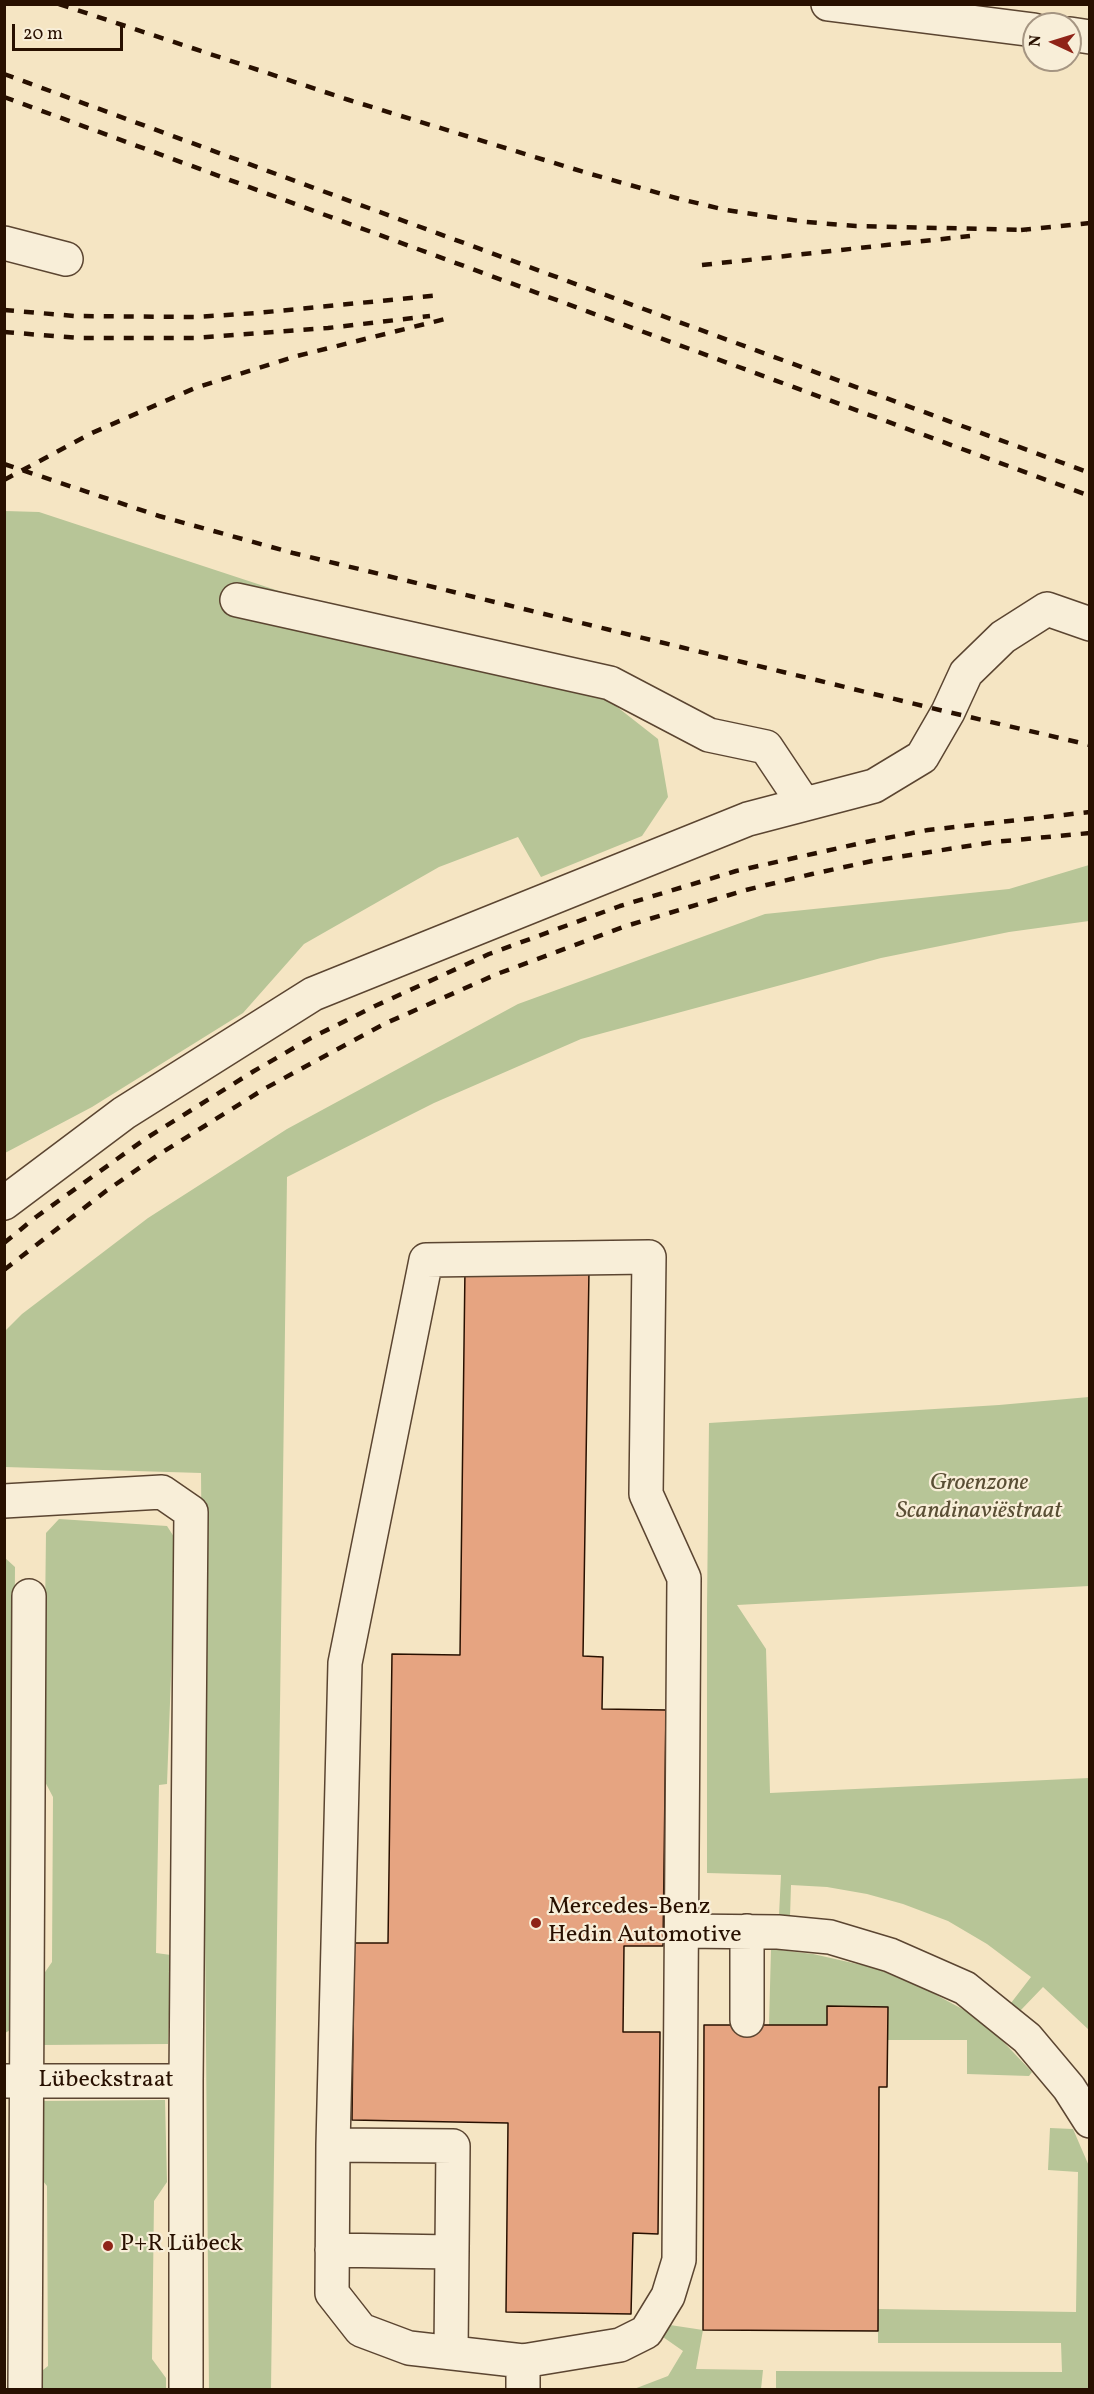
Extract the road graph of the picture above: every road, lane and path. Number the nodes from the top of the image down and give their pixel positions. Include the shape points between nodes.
1 (828, 4) edge
2 (1022, 28) edge
3 (4, 243) edge
4 (66, 259) dead end
5 (237, 600) dead end
6 (1089, 624) edge
7 (804, 804) junction
8 (4, 1203) edge
9 (4, 1501) edge
10 (29, 1596) dead end
11 (681, 1931) junction
12 (747, 1931) junction
13 (747, 2020) dead end
14 (16, 2081) edge
15 (186, 2081) junction
16 (1089, 2121) edge
17 (333, 2145) junction
18 (332, 2250) junction
19 (452, 2252) junction
20 (451, 2352) junction
21 (523, 2375) edge
22 (26, 2390) edge
23 (186, 2390) edge

1 - 2 street
3 - 4 street
5 - 7 street via 610,683 709,735 766,747
6 - 7 street via 1047,609 1003,637 966,673 922,757 874,786
7 - 8 street via 748,819 313,994 123,1113
9 - 15 street via 162,1492 191,1512
10 - 14 street
11 - 12 street
11 - 17 street via 684,1578 646,1494 649,1257 426,1260 345,1663
11 - 21 street via 679,2260 668,2296 646,2332 620,2345
12 - 13 street
12 - 16 street via 830,1937 890,1955 965,1988 1027,2038 1069,2088
14 - 15 street, Lübeckstraat
14 - 22 street, Lübeckstraat
15 - 23 street, Lübeckstraat
17 - 18 street
17 - 19 street via 453,2146
18 - 19 street
18 - 20 street via 332,2293 361,2330 409,2348
19 - 20 street
20 - 21 street

